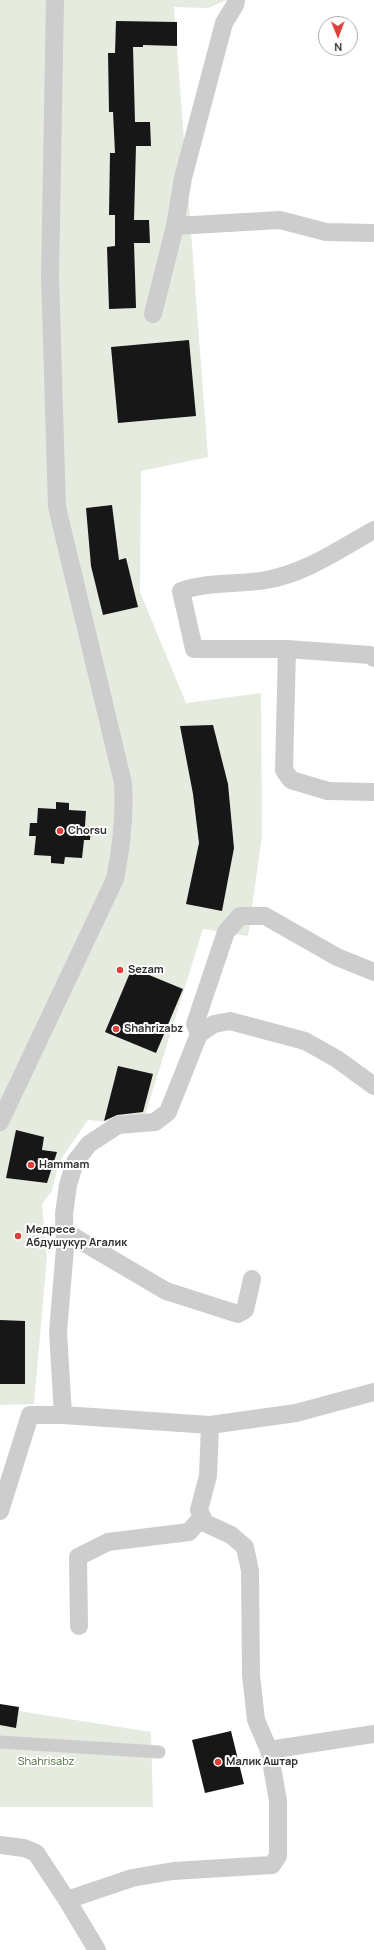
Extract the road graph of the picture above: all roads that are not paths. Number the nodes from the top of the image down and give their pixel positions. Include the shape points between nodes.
1 (55, 0) edge
2 (236, 0) edge
3 (175, 226) junction
4 (374, 233) edge
5 (153, 314) dead end
6 (374, 530) edge
7 (287, 649) junction
8 (374, 658) edge
9 (374, 792) edge
10 (374, 972) edge
11 (199, 1034) junction
12 (374, 1086) edge
13 (0, 1122) edge
14 (64, 1232) junction
15 (252, 1279) dead end
16 (374, 1392) edge
17 (63, 1415) junction
18 (210, 1425) junction
19 (0, 1511) edge
20 (202, 1517) junction
21 (79, 1626) dead end
22 (374, 1734) edge
23 (0, 1742) edge
24 (269, 1750) junction
25 (159, 1752) dead end
26 (0, 1845) edge
27 (67, 1900) junction
28 (97, 1950) edge

1 - 13 street via 50,276 57,507 123,783 125,813 115,879
2 - 3 street via 224,23 183,178
3 - 4 street via 280,220 326,232
3 - 5 street
6 - 7 street via 305,569 266,580 196,586 181,591 194,649
7 - 8 street via 370,655
7 - 9 street via 284,770 291,780 328,791
10 - 11 street via 337,957 265,916 240,916 226,932 195,1024
11 - 12 street via 214,1024 230,1021 305,1041 337,1059
11 - 14 street via 168,1112 155,1122 118,1125 90,1144 76,1162 68,1185
14 - 15 street via 166,1291 238,1314 245,1310
14 - 17 street via 58,1332
16 - 18 street via 296,1413
17 - 18 street
17 - 19 street via 30,1415
18 - 20 street via 208,1476 199,1510
20 - 21 street via 189,1532 108,1542 78,1557
20 - 24 street via 205,1524 231,1534 245,1547 250,1571 251,1675 256,1720
22 - 24 street
23 - 25 street
24 - 27 street via 278,1802 278,1856 272,1865 173,1871 132,1878
26 - 27 street via 24,1848 36,1853
27 - 28 street

